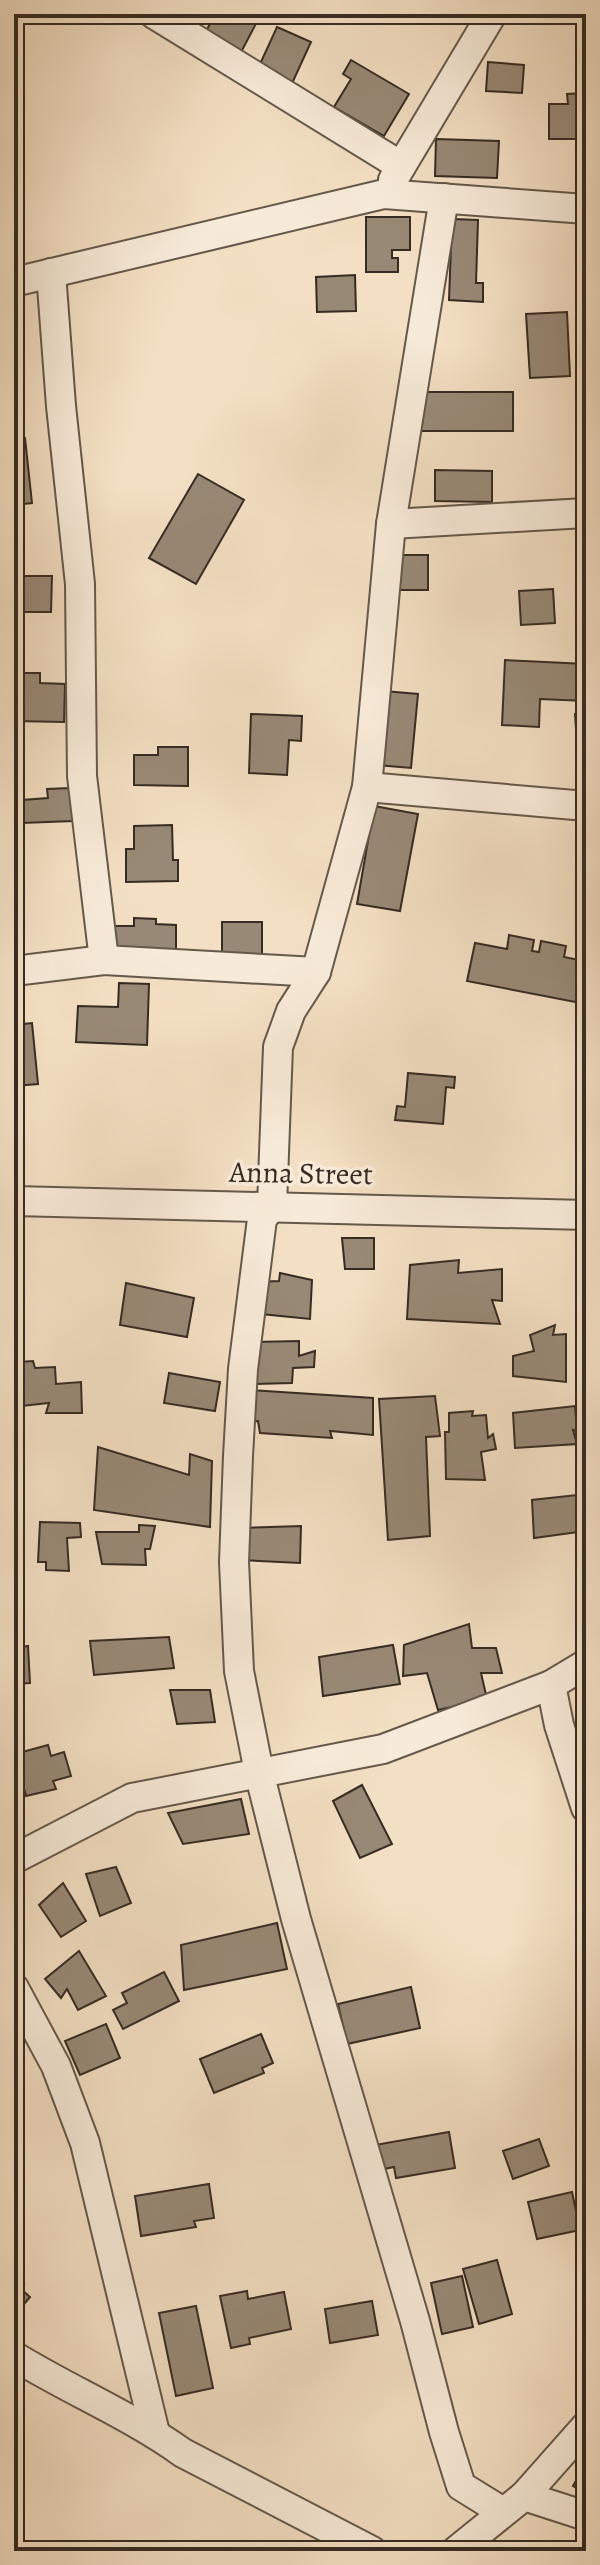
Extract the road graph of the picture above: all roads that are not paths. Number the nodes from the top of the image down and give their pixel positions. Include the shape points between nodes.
1 (154, 14) edge
2 (492, 14) edge
3 (401, 166) junction
4 (384, 194) junction
5 (444, 198) junction
6 (586, 209) edge
7 (51, 273) junction
8 (14, 282) edge
9 (586, 513) edge
10 (391, 524) junction
11 (367, 787) junction
12 (586, 806) edge
13 (104, 960) junction
14 (14, 971) edge
15 (316, 972) junction
16 (14, 1201) edge
17 (272, 1206) junction
18 (586, 1215) edge
19 (586, 1664) edge
20 (551, 1685) junction
21 (259, 1772) junction
22 (586, 1808) edge
23 (14, 1859) edge
24 (14, 1988) edge
25 (14, 2356) edge
26 (586, 2426) edge
27 (155, 2433) junction
28 (514, 2504) junction
29 (586, 2516) edge
30 (372, 2551) edge
31 (456, 2551) edge

1 - 3 street
2 - 3 street
3 - 4 street
4 - 5 street
4 - 7 street
5 - 6 street
5 - 10 street
7 - 8 street
7 - 13 street via 80,584 82,776
9 - 10 street
10 - 11 street
11 - 12 street
11 - 15 street
13 - 14 street
13 - 15 street
15 - 17 street via 291,1011 278,1047
16 - 17 street, Anna Street
17 - 18 street, Anna Street
17 - 21 street via 262,1219 243,1369 234,1562 239,1671
19 - 20 street
20 - 21 street via 383,1749
20 - 22 street
21 - 23 street via 132,1798
21 - 28 street via 320,2005 461,2486
24 - 27 street via 56,2066 85,2143
25 - 27 street
26 - 28 street
27 - 30 street via 183,2453
28 - 29 street
28 - 31 street

